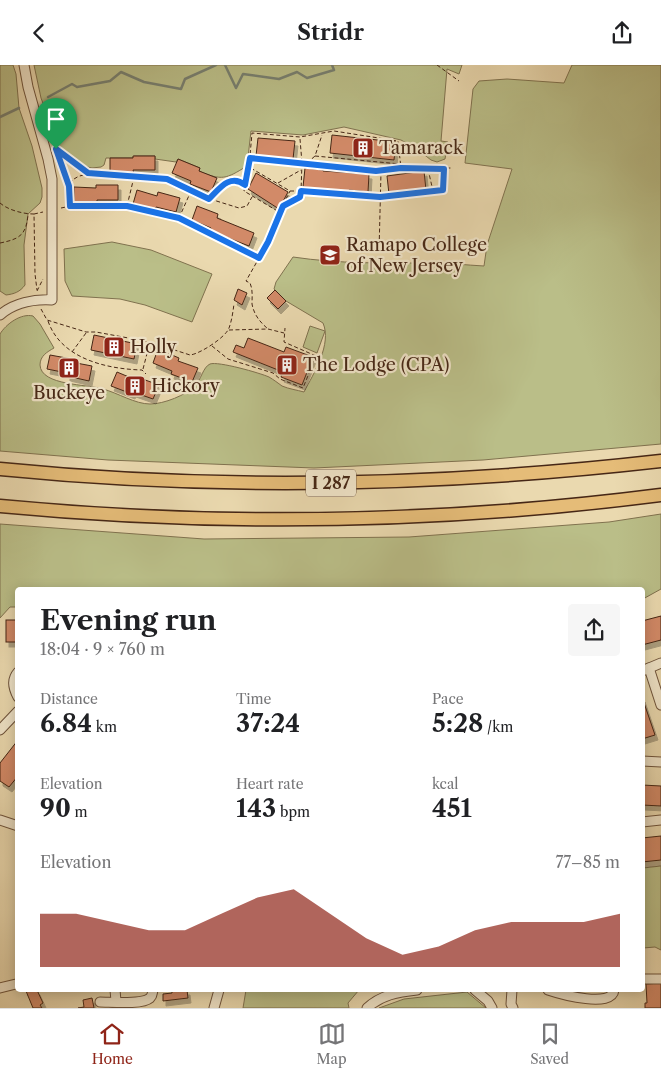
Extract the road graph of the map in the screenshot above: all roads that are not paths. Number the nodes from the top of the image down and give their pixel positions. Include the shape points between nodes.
1 (24, 65) edge
2 (0, 315) edge
3 (661, 461) edge
4 (0, 469) edge
5 (661, 495) edge
6 (0, 506) edge
7 (661, 663) edge
8 (646, 669) edge
9 (15, 675) edge
10 (15, 691) edge
11 (661, 705) edge
12 (15, 714) edge
13 (0, 730) edge
14 (645, 761) edge
15 (661, 762) edge
16 (0, 820) edge
17 (661, 820) edge
18 (645, 821) edge
19 (15, 825) edge
20 (645, 979) edge
21 (661, 979) edge
22 (15, 983) edge
23 (0, 988) edge
24 (115, 992) edge
25 (153, 992) edge
26 (218, 992) edge
27 (406, 992) edge
28 (477, 992) edge
29 (512, 992) edge
30 (553, 992) edge
31 (614, 992) edge
32 (116, 1001) junction
33 (100, 1002) dead end
34 (214, 1008) edge
35 (367, 1008) edge
36 (492, 1008) edge
37 (512, 1008) edge

1 - 2 street via 52,179 52,299 36,295
3 - 4 highway, I 287 via 506,476 294,484 155,481
5 - 6 highway, I 287 via 492,512 342,519 153,517
7 - 8 street
8 - 11 street
9 - 10 street
12 - 13 street
14 - 15 street
16 - 19 street
17 - 18 street
20 - 21 street
22 - 23 street
24 - 32 street
25 - 32 street via 149,999
26 - 34 street
27 - 35 street via 375,1000
28 - 36 street
29 - 37 street
30 - 31 street via 589,1006 601,1006 610,1001
32 - 33 street

